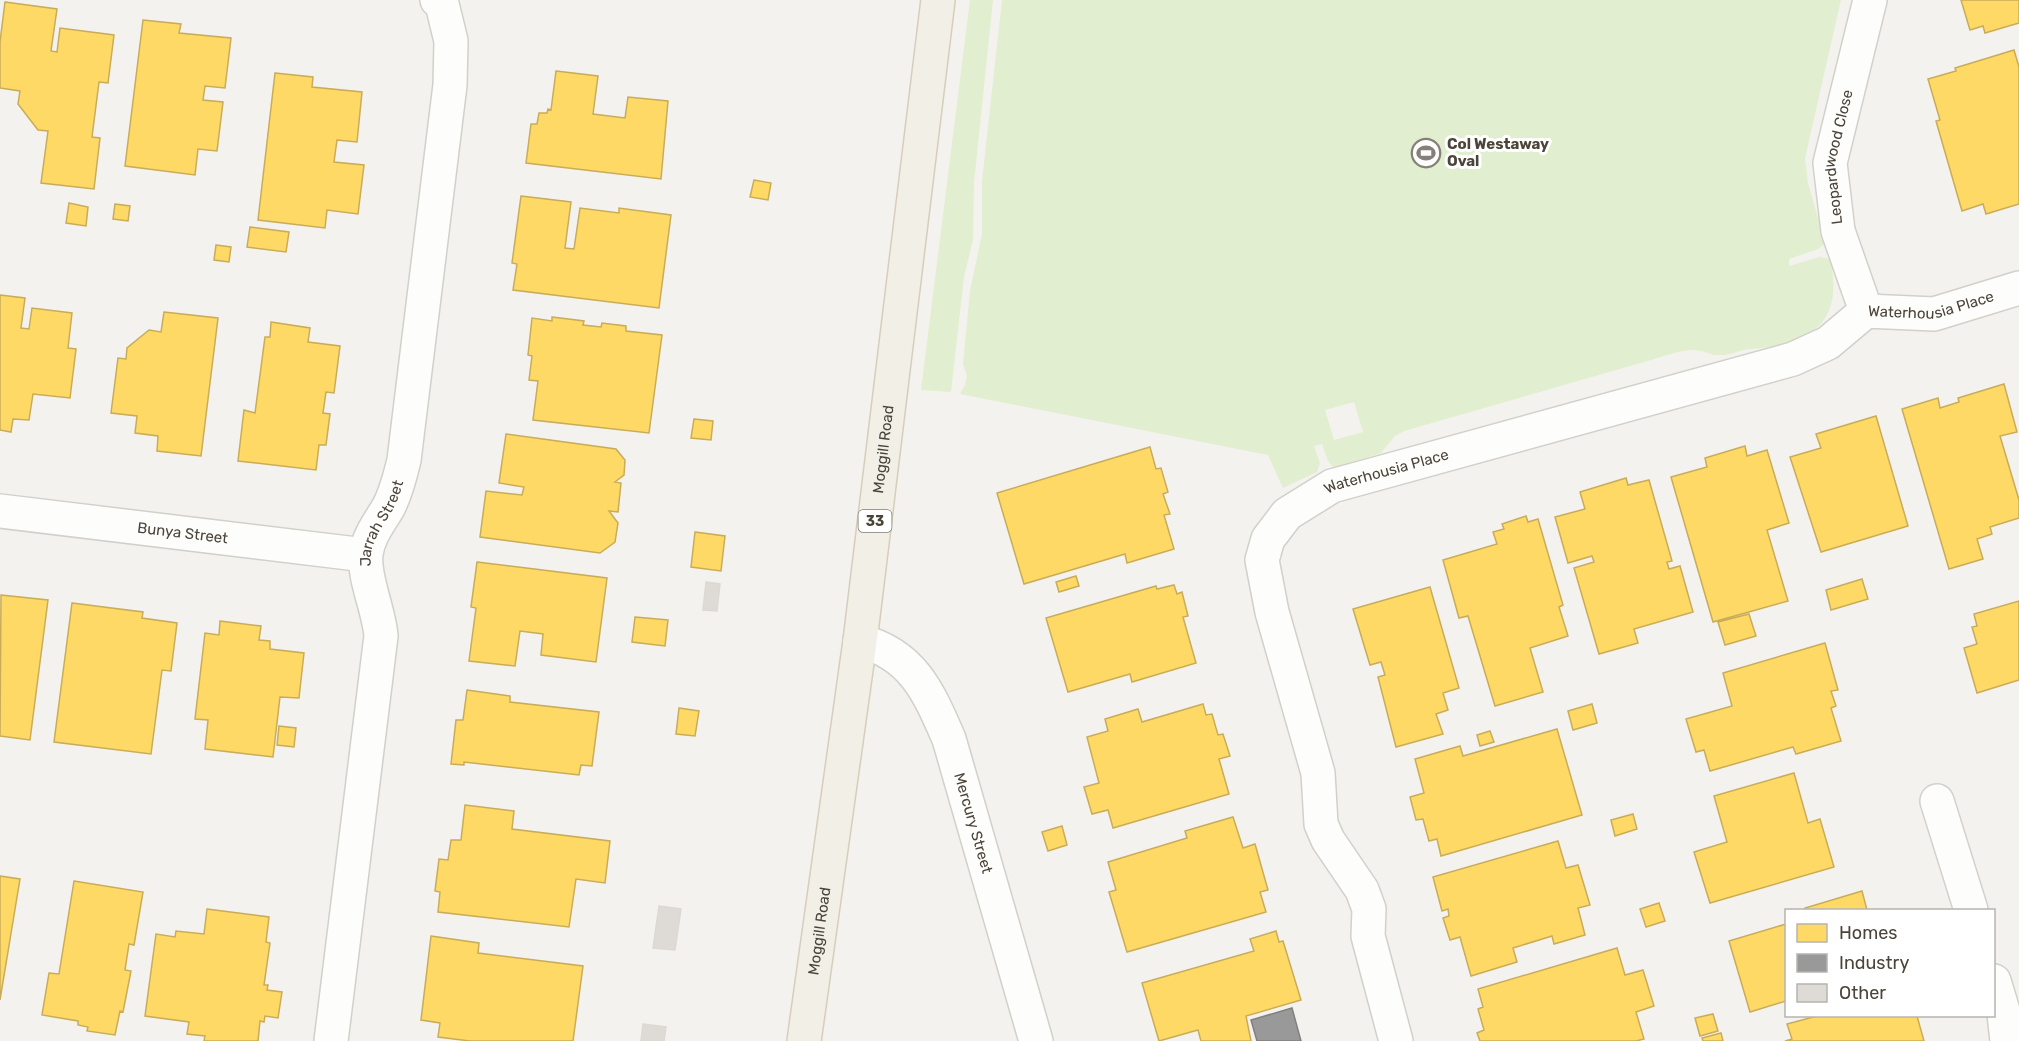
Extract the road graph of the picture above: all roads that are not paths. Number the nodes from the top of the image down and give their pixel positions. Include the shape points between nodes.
1 (938, 0) edge
2 (1870, 0) edge
3 (443, 1) edge
4 (2019, 288) edge
5 (1866, 311) junction
6 (0, 511) edge
7 (365, 555) junction
8 (860, 641) junction
9 (1936, 801) dead end
10 (1971, 909) edge
11 (1995, 984) edge
12 (331, 1041) edge
13 (804, 1041) edge
14 (1036, 1041) edge
15 (1396, 1041) edge
16 (2007, 1041) edge

1 - 8 main road, Moggill Road / 33
2 - 5 street, Leopardwood Close via 1830,163 1838,231
3 - 7 street, Jarrah Street via 451,41 450,85 404,460 399,483
4 - 5 street, Waterhousia Place via 1934,314
5 - 15 street, Waterhousia Place via 1828,343 1793,359 1332,486 1287,514 1268,539 1263,560 1266,584 1318,773 1321,824 1365,899 1368,936
6 - 7 street, Bunya Street
7 - 12 street, Jarrah Street via 381,636
8 - 13 main road, Moggill Road / 33
8 - 14 street, Mercury Street via 878,645 910,668 930,693 949,739
9 - 10 street
11 - 16 street

